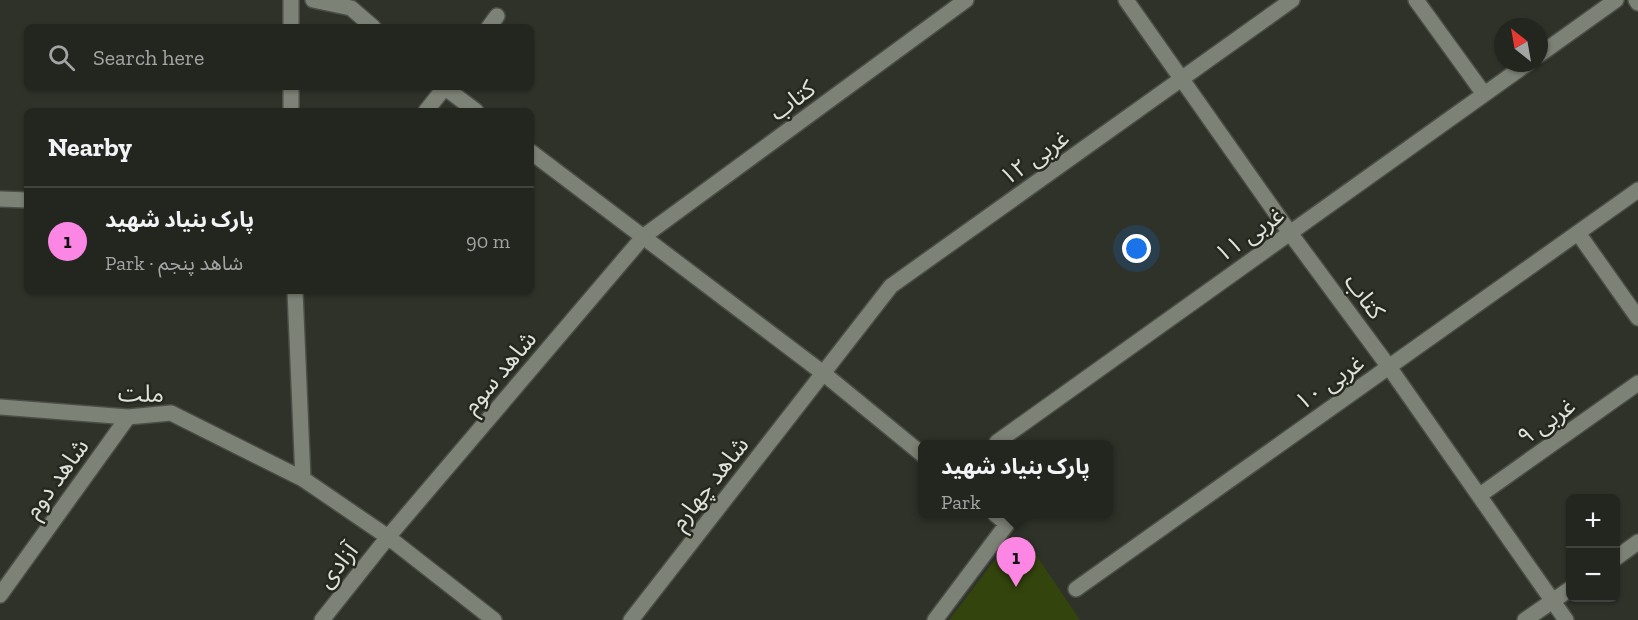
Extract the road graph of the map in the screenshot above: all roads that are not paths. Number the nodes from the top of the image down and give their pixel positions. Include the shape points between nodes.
1 (291, 0) edge
2 (313, 0) edge
3 (966, 0) edge
4 (1126, 0) edge
5 (1292, 0) edge
6 (1416, 0) edge
7 (1616, 0) edge
8 (291, 24) edge
9 (370, 24) edge
10 (1548, 49) edge
11 (1515, 72) edge
12 (1181, 79) junction
13 (291, 90) edge
14 (442, 90) edge
15 (448, 90) edge
16 (1484, 94) junction
17 (291, 108) edge
18 (428, 108) edge
19 (472, 108) edge
20 (534, 154) edge
21 (1638, 190) edge
22 (0, 199) edge
23 (24, 200) edge
24 (1290, 232) junction
25 (1578, 233) junction
26 (644, 236) junction
27 (295, 294) edge
28 (1638, 318) edge
29 (1389, 367) junction
30 (823, 373) junction
31 (1638, 383) edge
32 (0, 407) edge
33 (128, 417) junction
34 (1000, 440) edge
35 (918, 450) edge
36 (303, 479) junction
37 (1480, 495) junction
38 (1000, 518) edge
39 (388, 537) junction
40 (1638, 542) edge
41 (1620, 555) edge
42 (1076, 589) dead end
43 (1566, 592) edge
44 (0, 595) edge
45 (1553, 601) junction
46 (322, 620) edge
47 (494, 620) edge
48 (631, 620) edge
49 (935, 620) edge
50 (1525, 620) edge
51 (1566, 620) edge

1 - 8 street
2 - 9 street via 351,8
3 - 26 street, کتاب
4 - 12 street, کتاب
5 - 12 street, غربی ۱۲
6 - 16 street
7 - 10 street
11 - 16 street, غربی ۱۱
12 - 24 street, کتاب
12 - 30 street, غربی ۱۲ via 891,286
13 - 17 street
14 - 18 street
15 - 19 street
16 - 24 street, غربی ۱۱
20 - 26 street
21 - 25 street, غربی ۱۰
22 - 23 street
24 - 29 street, کتاب
24 - 34 street, غربی ۱۱
25 - 28 street
25 - 29 street, غربی ۱۰
26 - 30 street
26 - 39 street, شاهد سوم
27 - 36 street
29 - 37 street, کتاب
29 - 42 street, غربی ۱۰
30 - 35 street
30 - 48 street, شاهد چهارم
31 - 37 street, غربی ۹
32 - 33 street, ملت
33 - 36 street, ملت via 171,413
33 - 44 street, شاهد دوم
36 - 39 street, ملت
37 - 45 street, کتاب
38 - 49 street via 1007,524
39 - 46 street, آزادی
39 - 47 street, ملت
40 - 41 street
43 - 45 street
45 - 50 street
45 - 51 street, کتاب

